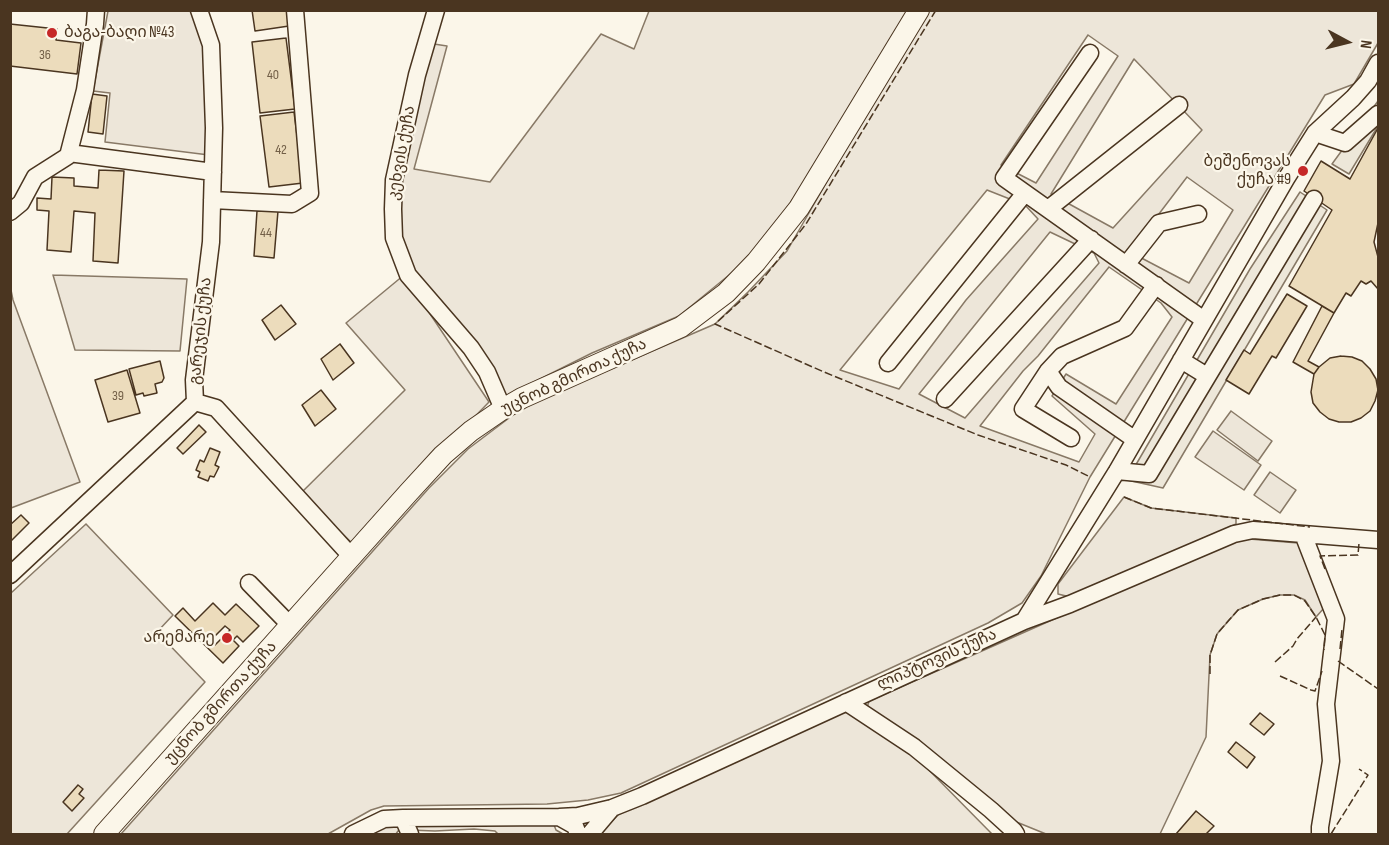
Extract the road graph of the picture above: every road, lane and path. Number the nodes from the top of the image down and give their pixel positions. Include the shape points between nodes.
1 (96, 10) edge
2 (199, 10) edge
3 (295, 10) edge
4 (436, 10) edge
5 (919, 10) edge
6 (1090, 53) dead end
7 (1378, 63) edge
8 (1179, 105) dead end
9 (1378, 114) edge
10 (1315, 133) junction
11 (69, 153) junction
12 (213, 172) junction
13 (1025, 193) junction
14 (1314, 199) dead end
15 (212, 200) junction
16 (1048, 209) junction
17 (10, 212) edge
18 (1198, 214) dead end
19 (1091, 239) junction
20 (1126, 265) junction
21 (1156, 285) junction
22 (1204, 320) junction
23 (1181, 360) junction
24 (888, 363) dead end
25 (1048, 371) junction
26 (1208, 376) junction
27 (945, 399) dead end
28 (195, 402) junction
29 (503, 409) junction
30 (1071, 438) dead end
31 (1134, 439) junction
32 (1117, 471) junction
33 (1303, 534) junction
34 (1378, 540) edge
35 (351, 555) junction
36 (10, 575) edge
37 (1049, 580) junction
38 (249, 583) dead end
39 (1070, 604) junction
40 (1024, 621) junction
41 (290, 625) junction
42 (846, 702) junction
43 (612, 808) junction
44 (559, 817) junction
45 (403, 818) junction
46 (104, 834) edge
47 (353, 834) edge
48 (410, 834) edge
49 (578, 834) edge
50 (590, 834) edge
51 (1016, 834) edge
52 (1320, 834) edge

1 - 11 street via 85,90
2 - 12 street, გარეჯის ქუჩა via 211,45
3 - 15 street via 310,193 292,204
4 - 29 street, კეხვის ქუჩა via 394,180 394,238 408,275 471,348 487,372
5 - 29 main road, უცნობ გმირთა ქუჩა via 799,208 726,293 681,327
6 - 13 street via 1004,178
7 - 10 street via 1353,98
8 - 16 street
9 - 10 street via 1344,143
10 - 22 street
11 - 12 street
11 - 17 street via 35,177 21,203
12 - 15 street, გარეჯის ქუჩა
13 - 16 street
13 - 24 street
14 - 26 street
15 - 28 street, გარეჯის ქუჩა
16 - 19 street
18 - 20 street via 1159,223
19 - 20 street
19 - 27 street
20 - 21 street
21 - 22 street
21 - 25 street via 1125,328 1062,356
22 - 23 street
23 - 26 street
23 - 31 street
25 - 30 street via 1023,409
25 - 31 street via 1059,387
26 - 32 street via 1149,474
28 - 35 street via 216,408
28 - 36 street, გარეჯის ქუჩა
29 - 35 main road, უცნობ გმირთა ქუჩა via 443,455
31 - 32 street
32 - 37 street
33 - 34 street, ლიპტოვის ქუჩა
33 - 39 street, ლიპტოვის ქუჩა via 1253,530 1234,534
33 - 52 street via 1336,619 1326,704 1331,761
35 - 41 main road, უცნობ გმირთა ქუჩა
37 - 39 street via 1051,602
37 - 40 street
38 - 41 street
39 - 40 street, ლიპტოვის ქუჩა
40 - 42 street, ლიპტოვის ქუჩა
41 - 46 main road, უცნობ გმირთა ქუჩა
42 - 43 street, ლიპტოვის ქუჩა
42 - 51 street via 914,747
43 - 44 street
43 - 50 street, ლიპტოვის ქუჩა
44 - 45 street
44 - 49 street via 575,826
45 - 47 street via 384,819
45 - 48 street

